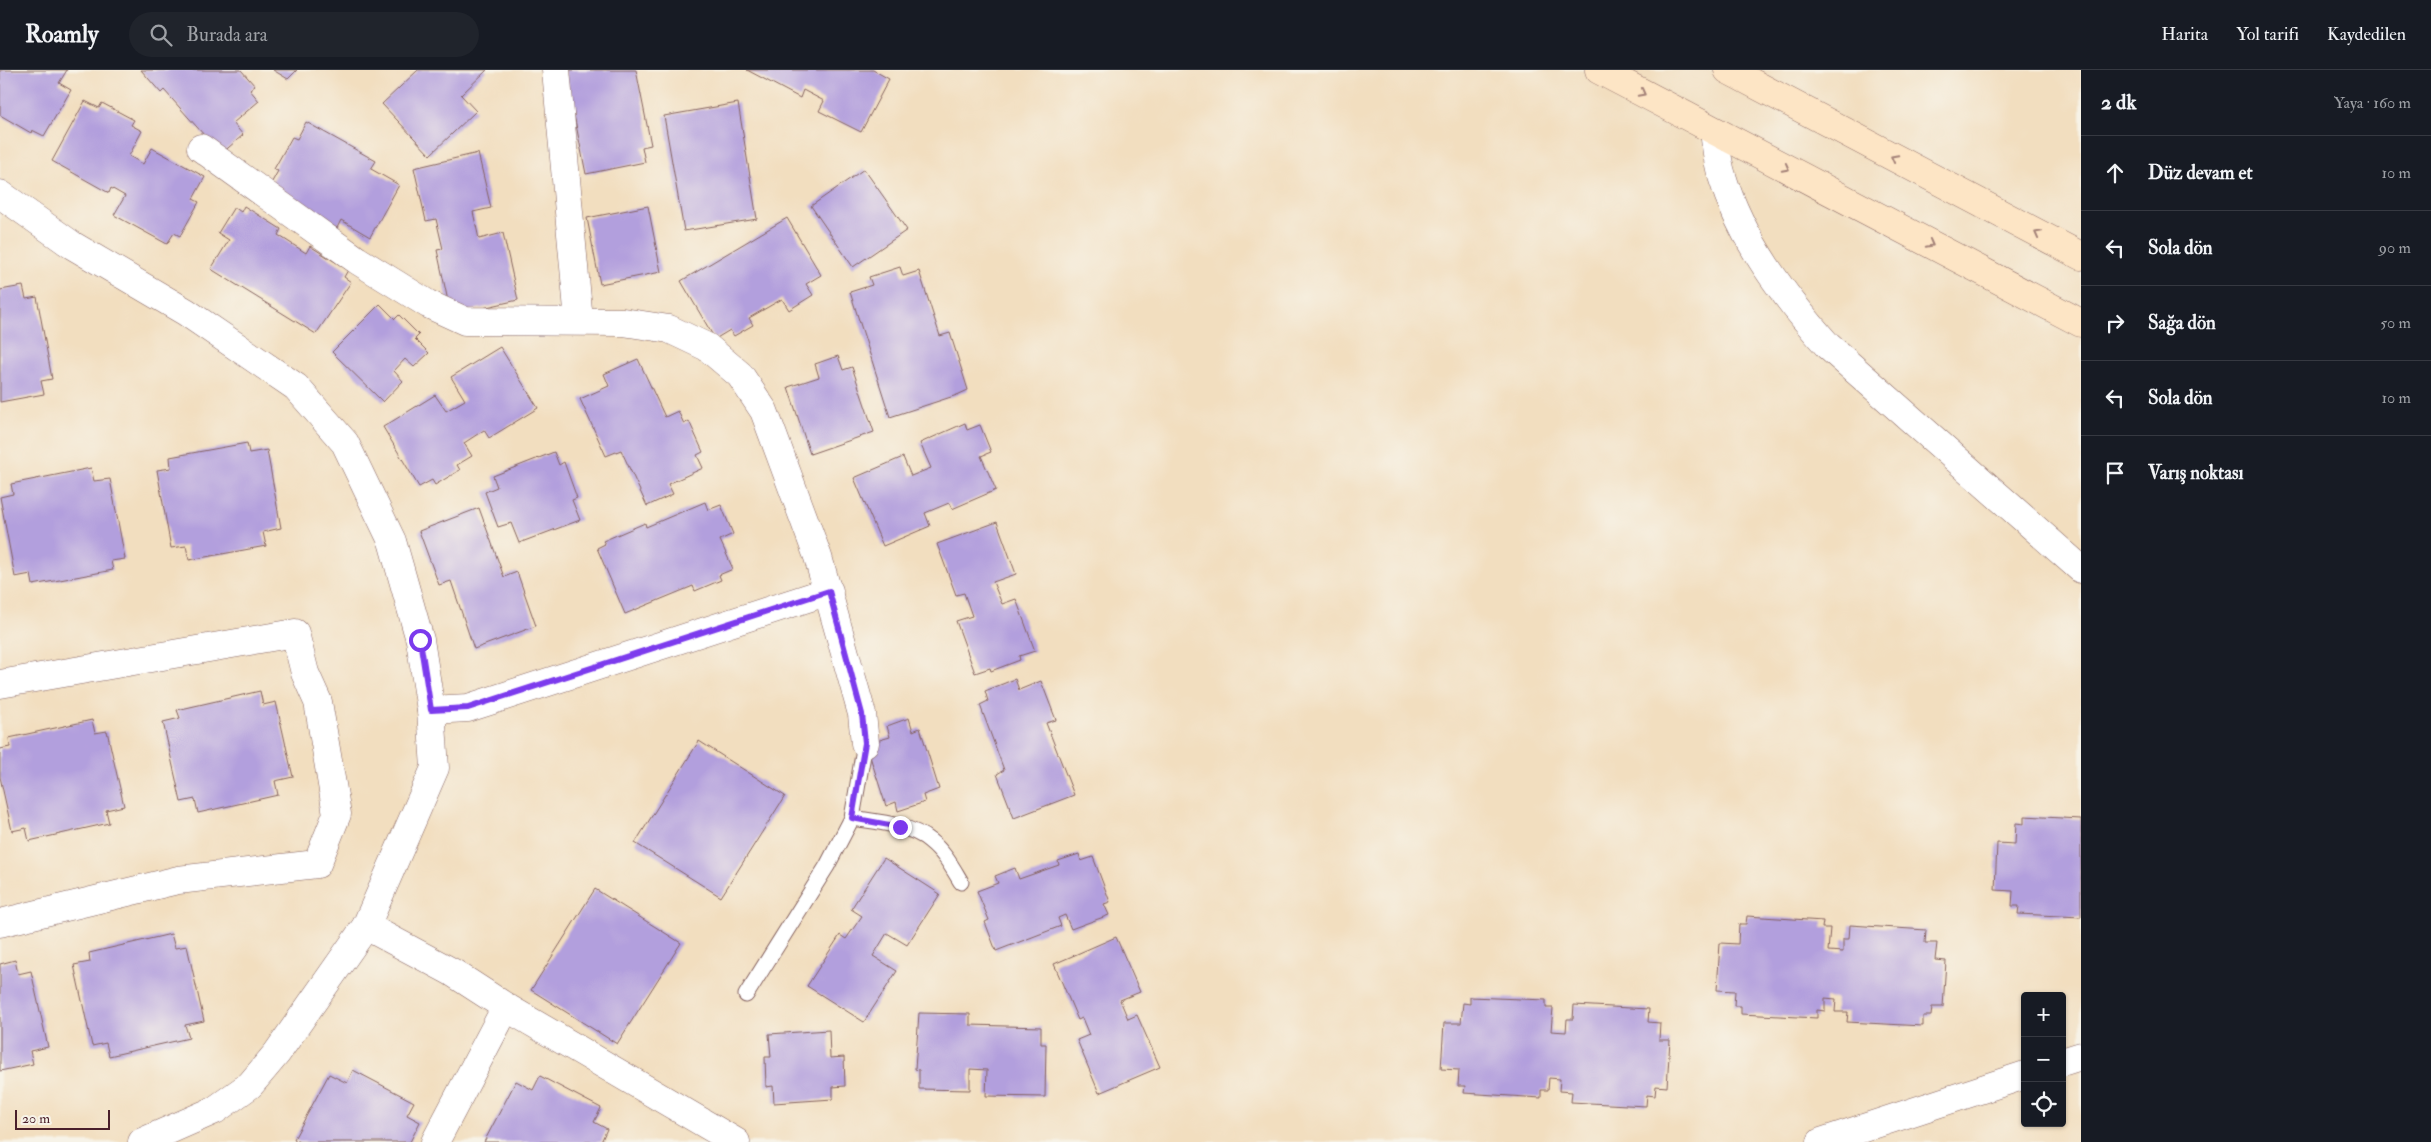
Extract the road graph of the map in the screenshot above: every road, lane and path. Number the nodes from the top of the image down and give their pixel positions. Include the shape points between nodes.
1 (556, 70) edge
2 (1599, 70) edge
3 (1728, 70) edge
4 (1714, 131) junction
5 (201, 148) dead end
6 (0, 194) edge
7 (2081, 256) edge
8 (579, 321) junction
9 (2081, 323) edge
10 (2081, 569) edge
11 (829, 591) junction
12 (0, 684) edge
13 (431, 710) junction
14 (865, 743) joint
15 (852, 818) junction
16 (961, 882) dead end
17 (0, 923) edge
18 (366, 926) junction
19 (746, 995) dead end
20 (506, 1007) junction
21 (2081, 1056) edge
22 (2066, 1061) edge
23 (2021, 1076) edge
24 (142, 1142) edge
25 (435, 1142) edge
26 (736, 1142) edge
27 (1822, 1142) edge

1 - 8 street
2 -> 4 street
7 -> 3 street
4 -> 9 street
4 - 10 street via 1722,176 1747,234 1798,311 1828,346
5 - 8 street via 356,260 444,312 465,321
6 - 13 street via 72,245 186,312 296,387 344,443 392,542 420,640
8 - 11 street via 623,322 669,329 707,347 740,375 764,411
11 - 13 street via 468,708
11 - 14 street via 862,714
12 - 17 street via 294,633 305,673 318,702 337,814 316,864 178,880
13 - 18 street via 435,768
14 - 15 lane
15 - 16 lane via 900,827 929,840 943,853
15 - 19 lane via 827,866
18 - 20 street via 452,972
18 - 24 street via 250,1085 215,1110
20 - 25 street
20 - 26 street
21 - 22 street
23 - 27 street

